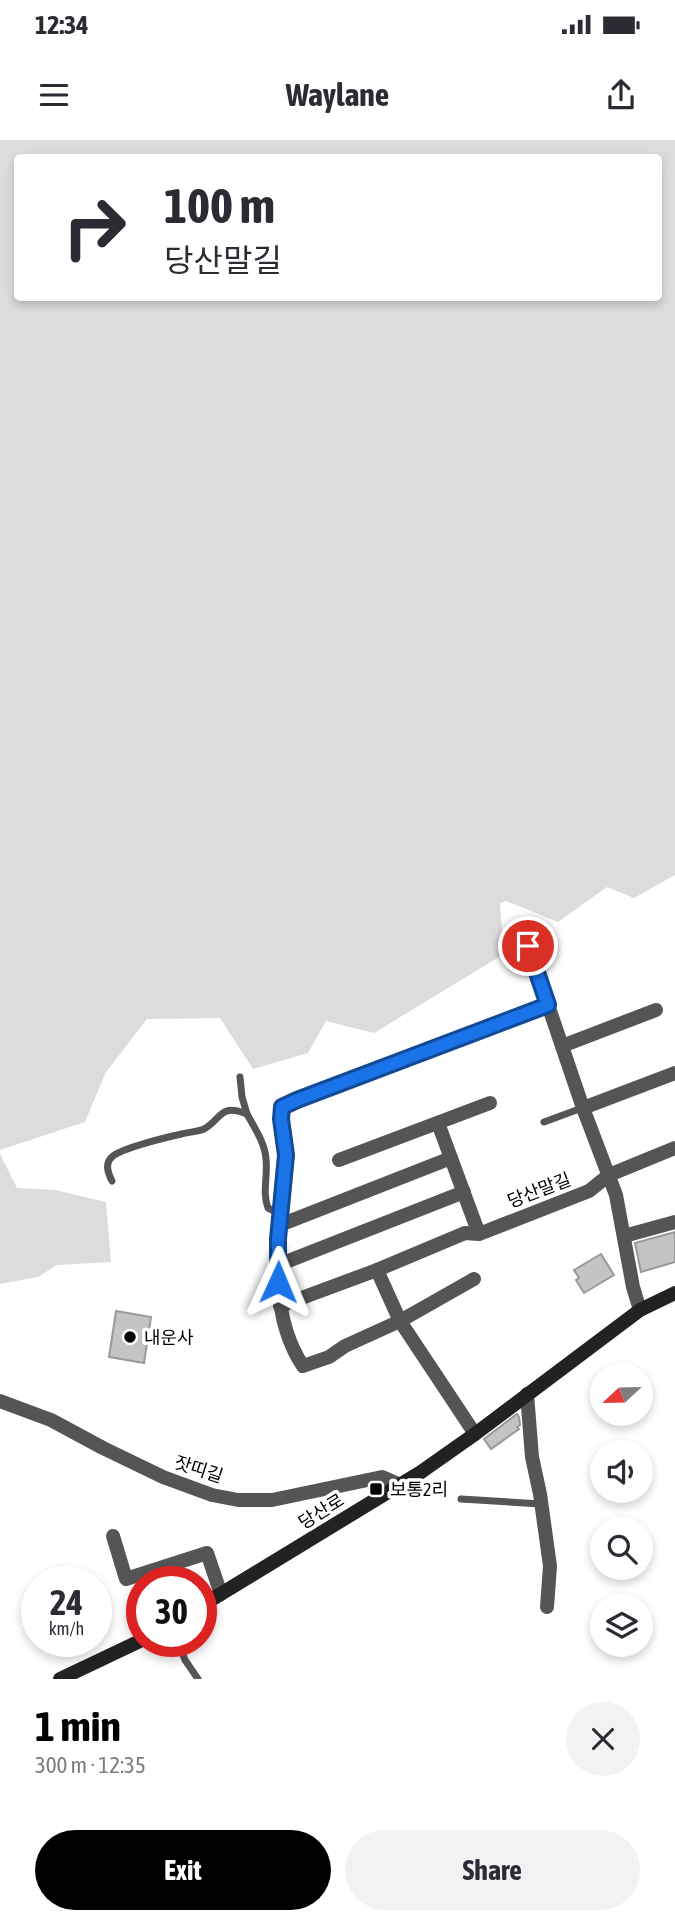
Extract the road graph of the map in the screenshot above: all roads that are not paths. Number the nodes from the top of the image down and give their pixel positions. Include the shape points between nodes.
1 (528, 946) dead end
2 (548, 1005) junction
3 (656, 1010) dead end
4 (562, 1046) junction
5 (675, 1073) edge
6 (240, 1077) dead end
7 (490, 1103) dead end
8 (583, 1108) junction
9 (247, 1114) junction
10 (544, 1122) dead end
11 (438, 1123) junction
12 (675, 1148) edge
13 (451, 1158) junction
14 (339, 1160) dead end
15 (609, 1175) junction
16 (112, 1181) dead end
17 (464, 1192) junction
18 (280, 1220) junction
19 (675, 1222) edge
20 (479, 1234) junction
21 (624, 1236) junction
22 (278, 1265) junction
23 (377, 1270) junction
24 (474, 1279) dead end
25 (675, 1293) edge
26 (281, 1306) junction
27 (640, 1310) junction
28 (400, 1321) junction
29 (527, 1394) junction
30 (0, 1401) edge
31 (475, 1434) junction
32 (400, 1485) junction
33 (461, 1499) dead end
34 (541, 1504) junction
35 (113, 1536) dead end
36 (221, 1594) junction
37 (217, 1596) edge
38 (547, 1607) dead end
39 (126, 1648) edge
40 (184, 1657) edge
41 (60, 1679) edge
42 (198, 1679) edge

1 - 2 street
2 - 4 street
2 - 18 street via 282,1107 286,1155
3 - 4 street
4 - 8 street
5 - 8 street
6 - 9 lane
7 - 11 street
8 - 10 lane
8 - 15 street
9 - 16 lane via 229,1110 204,1129 113,1156 107,1163
9 - 18 lane via 267,1158 265,1200
11 - 13 street
11 - 14 street
12 - 15 street, 당산말길
13 - 17 street
13 - 18 street
15 - 20 street, 당산말길 via 589,1191
15 - 21 street
17 - 20 street
17 - 22 street
18 - 22 street
19 - 21 street
20 - 23 street via 465,1233
21 - 27 street
22 - 26 street
23 - 26 street
23 - 28 street
24 - 28 street
25 - 27 street, 당산로
26 - 28 street via 303,1366
27 - 29 street, 당산로
28 - 31 street
29 - 31 street, 당산로
29 - 34 street
30 - 32 street, 잣띠길 via 212,1495 272,1500 382,1477
31 - 32 street, 당산로
32 - 36 street, 당산로
33 - 34 lane
34 - 38 street via 550,1566
35 - 36 street via 127,1579 206,1553
36 - 37 street, 당산로
39 - 41 street
40 - 42 lane

